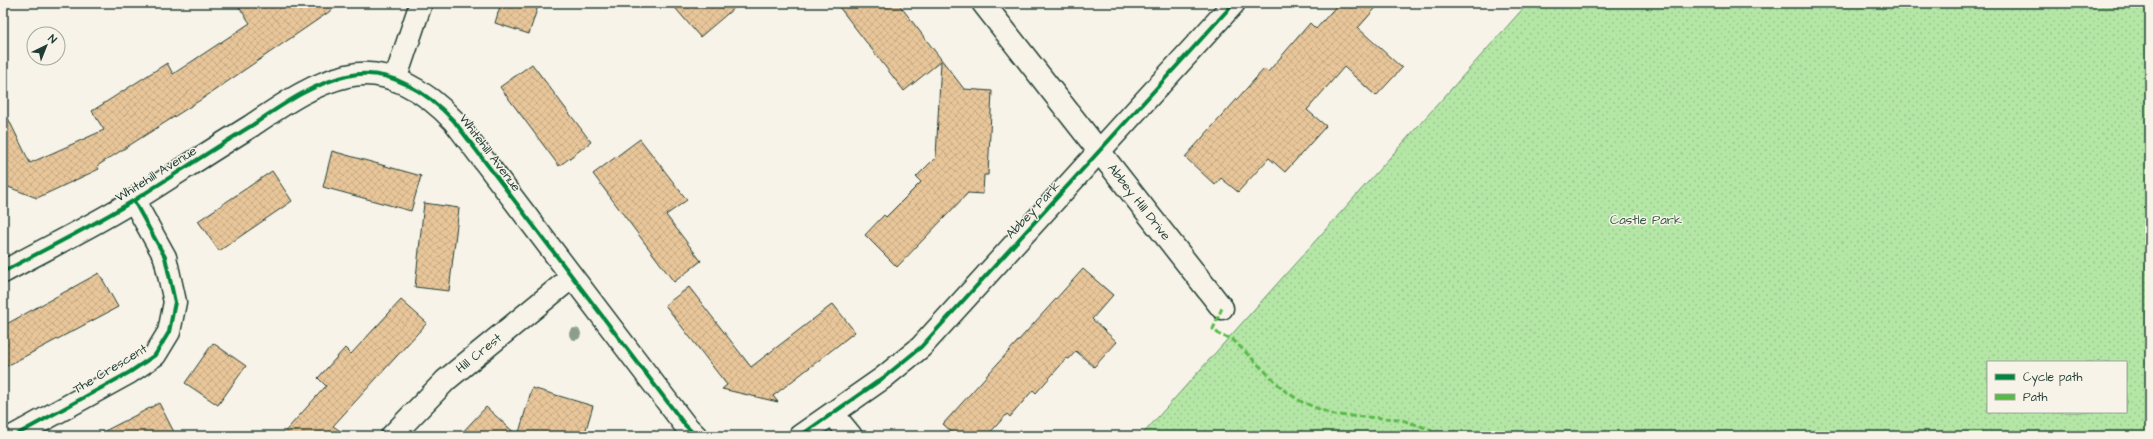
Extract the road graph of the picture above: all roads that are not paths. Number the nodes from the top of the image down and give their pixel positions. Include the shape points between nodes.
1 (421, 3) edge
2 (983, 3) edge
3 (1234, 3) edge
4 (395, 80) junction
5 (1099, 153) junction
6 (134, 201) junction
7 (3, 272) edge
8 (572, 277) junction
9 (1222, 308) dead end
10 (833, 414) junction
11 (14, 436) edge
12 (392, 436) edge
13 (696, 436) edge
14 (800, 436) edge
15 (851, 436) edge

1 - 4 street
2 - 5 street, Abbey Hill Drive
3 - 5 street, Abbey Park
4 - 6 street, Whitehill Avenue via 371,75 348,75 305,91
4 - 8 street, Whitehill Avenue via 418,90 438,104 454,121
5 - 9 street, Abbey Hill Drive
5 - 10 street, Abbey Park via 921,347
6 - 7 street, Whitehill Avenue
6 - 11 street, The Crescent via 165,258 175,302 169,332 155,355 130,372
8 - 12 street, Hill Crest via 446,380
8 - 13 street, Whitehill Avenue
10 - 14 street
10 - 15 street

